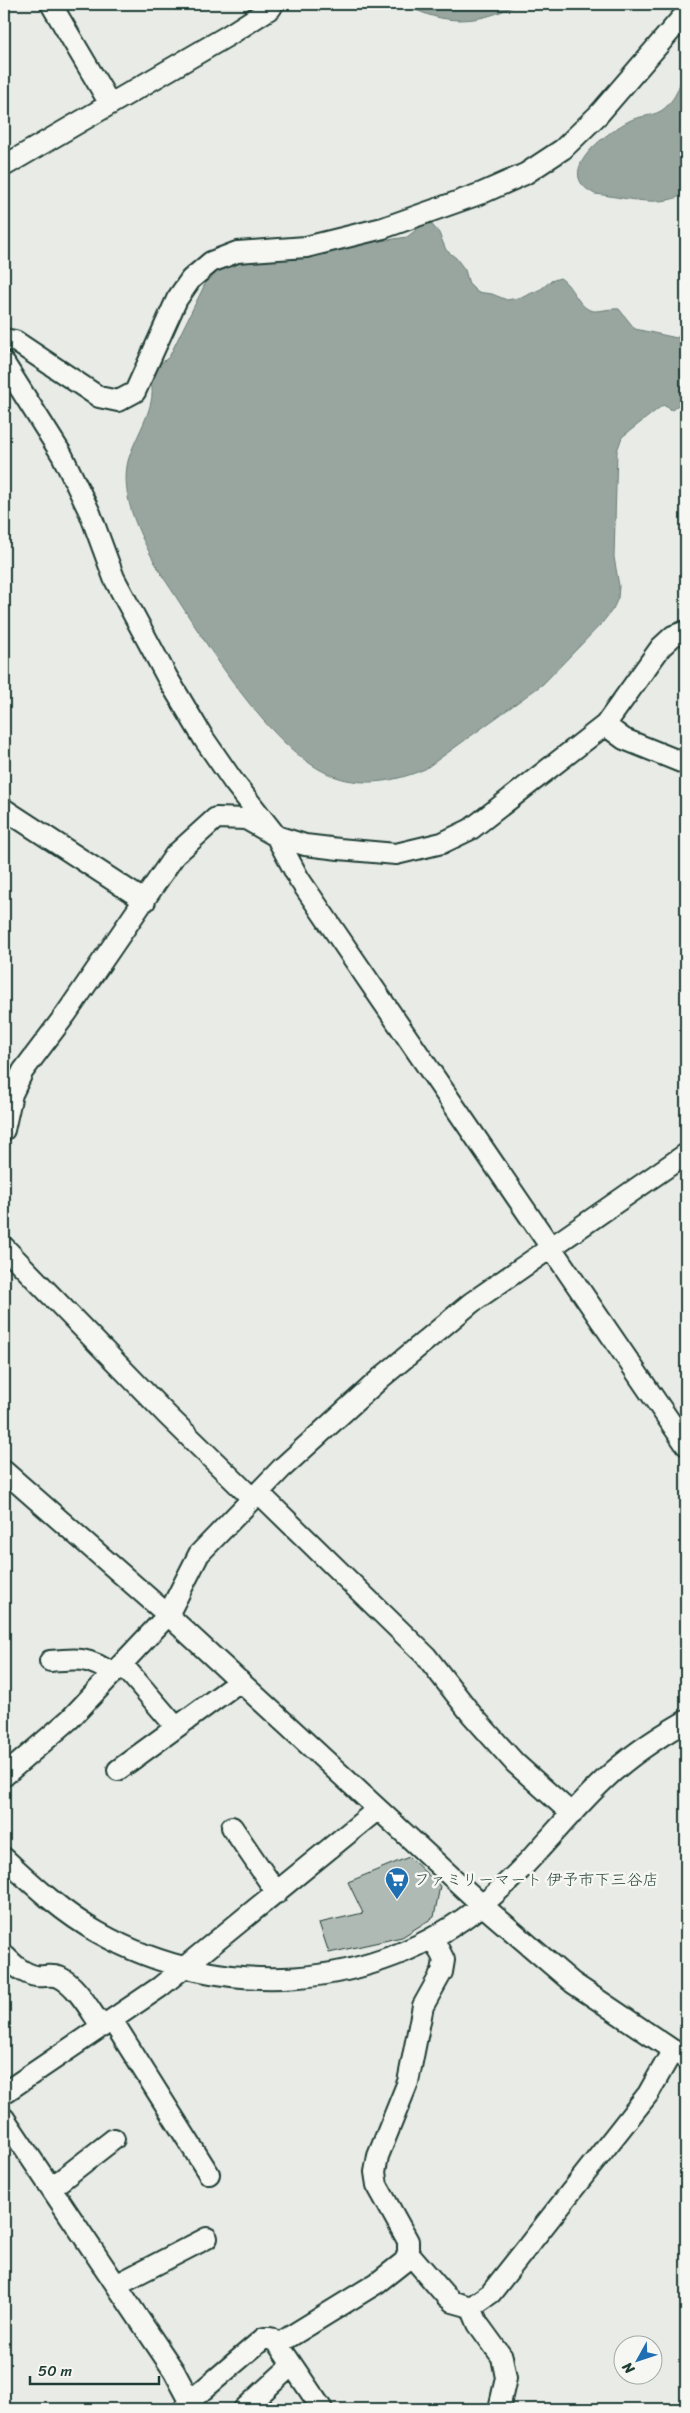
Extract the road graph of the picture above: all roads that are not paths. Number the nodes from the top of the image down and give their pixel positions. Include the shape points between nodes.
1 (51, 4) edge
2 (273, 4) edge
3 (686, 13) edge
4 (110, 104) junction
5 (4, 166) edge
6 (4, 340) edge
7 (4, 363) edge
8 (686, 631) edge
9 (605, 726) junction
10 (686, 764) edge
11 (4, 809) edge
12 (276, 836) junction
13 (144, 902) junction
14 (10, 1082) edge
15 (4, 1130) edge
16 (686, 1154) edge
17 (551, 1246) junction
18 (4, 1247) edge
19 (686, 1444) edge
20 (4, 1471) edge
21 (256, 1496) junction
22 (168, 1615) junction
23 (50, 1661) dead end
24 (118, 1669) junction
25 (240, 1681) junction
26 (686, 1721) edge
27 (176, 1728) junction
28 (118, 1770) dead end
29 (4, 1776) edge
30 (378, 1809) junction
31 (572, 1814) junction
32 (232, 1827) dead end
33 (4, 1858) edge
34 (277, 1893) junction
35 (482, 1905) junction
36 (433, 1938) junction
37 (4, 1956) edge
38 (184, 1969) junction
39 (107, 2024) junction
40 (680, 2055) edge
41 (4, 2093) edge
42 (4, 2118) edge
43 (114, 2139) dead end
44 (209, 2174) dead end
45 (50, 2188) junction
46 (207, 2238) dead end
47 (408, 2252) junction
48 (116, 2285) junction
49 (471, 2307) junction
50 (278, 2344) junction
51 (292, 2365) junction
52 (187, 2405) edge
53 (244, 2409) edge
54 (322, 2409) edge
55 (500, 2409) edge

1 - 4 street
2 - 4 street via 229,35
3 - 6 street via 599,114 563,149 525,174 384,228 306,248 237,252 211,262 191,279 177,299 135,392 118,401 99,397 15,341
4 - 5 street
7 - 12 street via 62,455 90,513 114,578 167,677 204,739
8 - 9 street via 673,636 661,647
9 - 10 street via 624,739
9 - 12 street via 471,829 442,843 396,854 305,845
11 - 13 street
12 - 13 street via 246,819 216,818 175,855
12 - 17 street via 299,879
13 - 14 street via 66,1014 23,1071
14 - 15 street
16 - 17 street
17 - 19 street
17 - 21 street via 471,1303 382,1377 282,1468
18 - 21 street via 167,1414
20 - 22 street
21 - 22 street via 200,1554
21 - 31 street via 426,1656 472,1715 516,1763
22 - 24 street
22 - 25 street
23 - 24 street via 82,1658
24 - 27 street
24 - 29 street via 70,1719
25 - 27 street
25 - 30 street
26 - 31 street via 604,1779
27 - 28 street
30 - 34 street
30 - 35 street
31 - 35 street
32 - 34 street
33 - 38 street via 41,1891 97,1932 151,1958
34 - 38 street
35 - 36 street
35 - 40 street via 573,1983
36 - 38 street via 383,1960 327,1975 242,1979
36 - 47 street via 444,1960 442,1972 423,2006 408,2082 378,2156 375,2172 377,2185 408,2242
37 - 39 street via 25,1973 59,1977 71,1985
38 - 39 street
39 - 41 street
39 - 44 street
40 - 49 street via 491,2293
42 - 45 street
43 - 45 street
45 - 48 street
46 - 48 street
47 - 49 street via 446,2296
47 - 50 street via 400,2267
48 - 52 street via 174,2370
49 - 55 street via 478,2324 502,2357 506,2378
50 - 51 street
50 - 52 street via 264,2338
51 - 53 street
51 - 54 street

